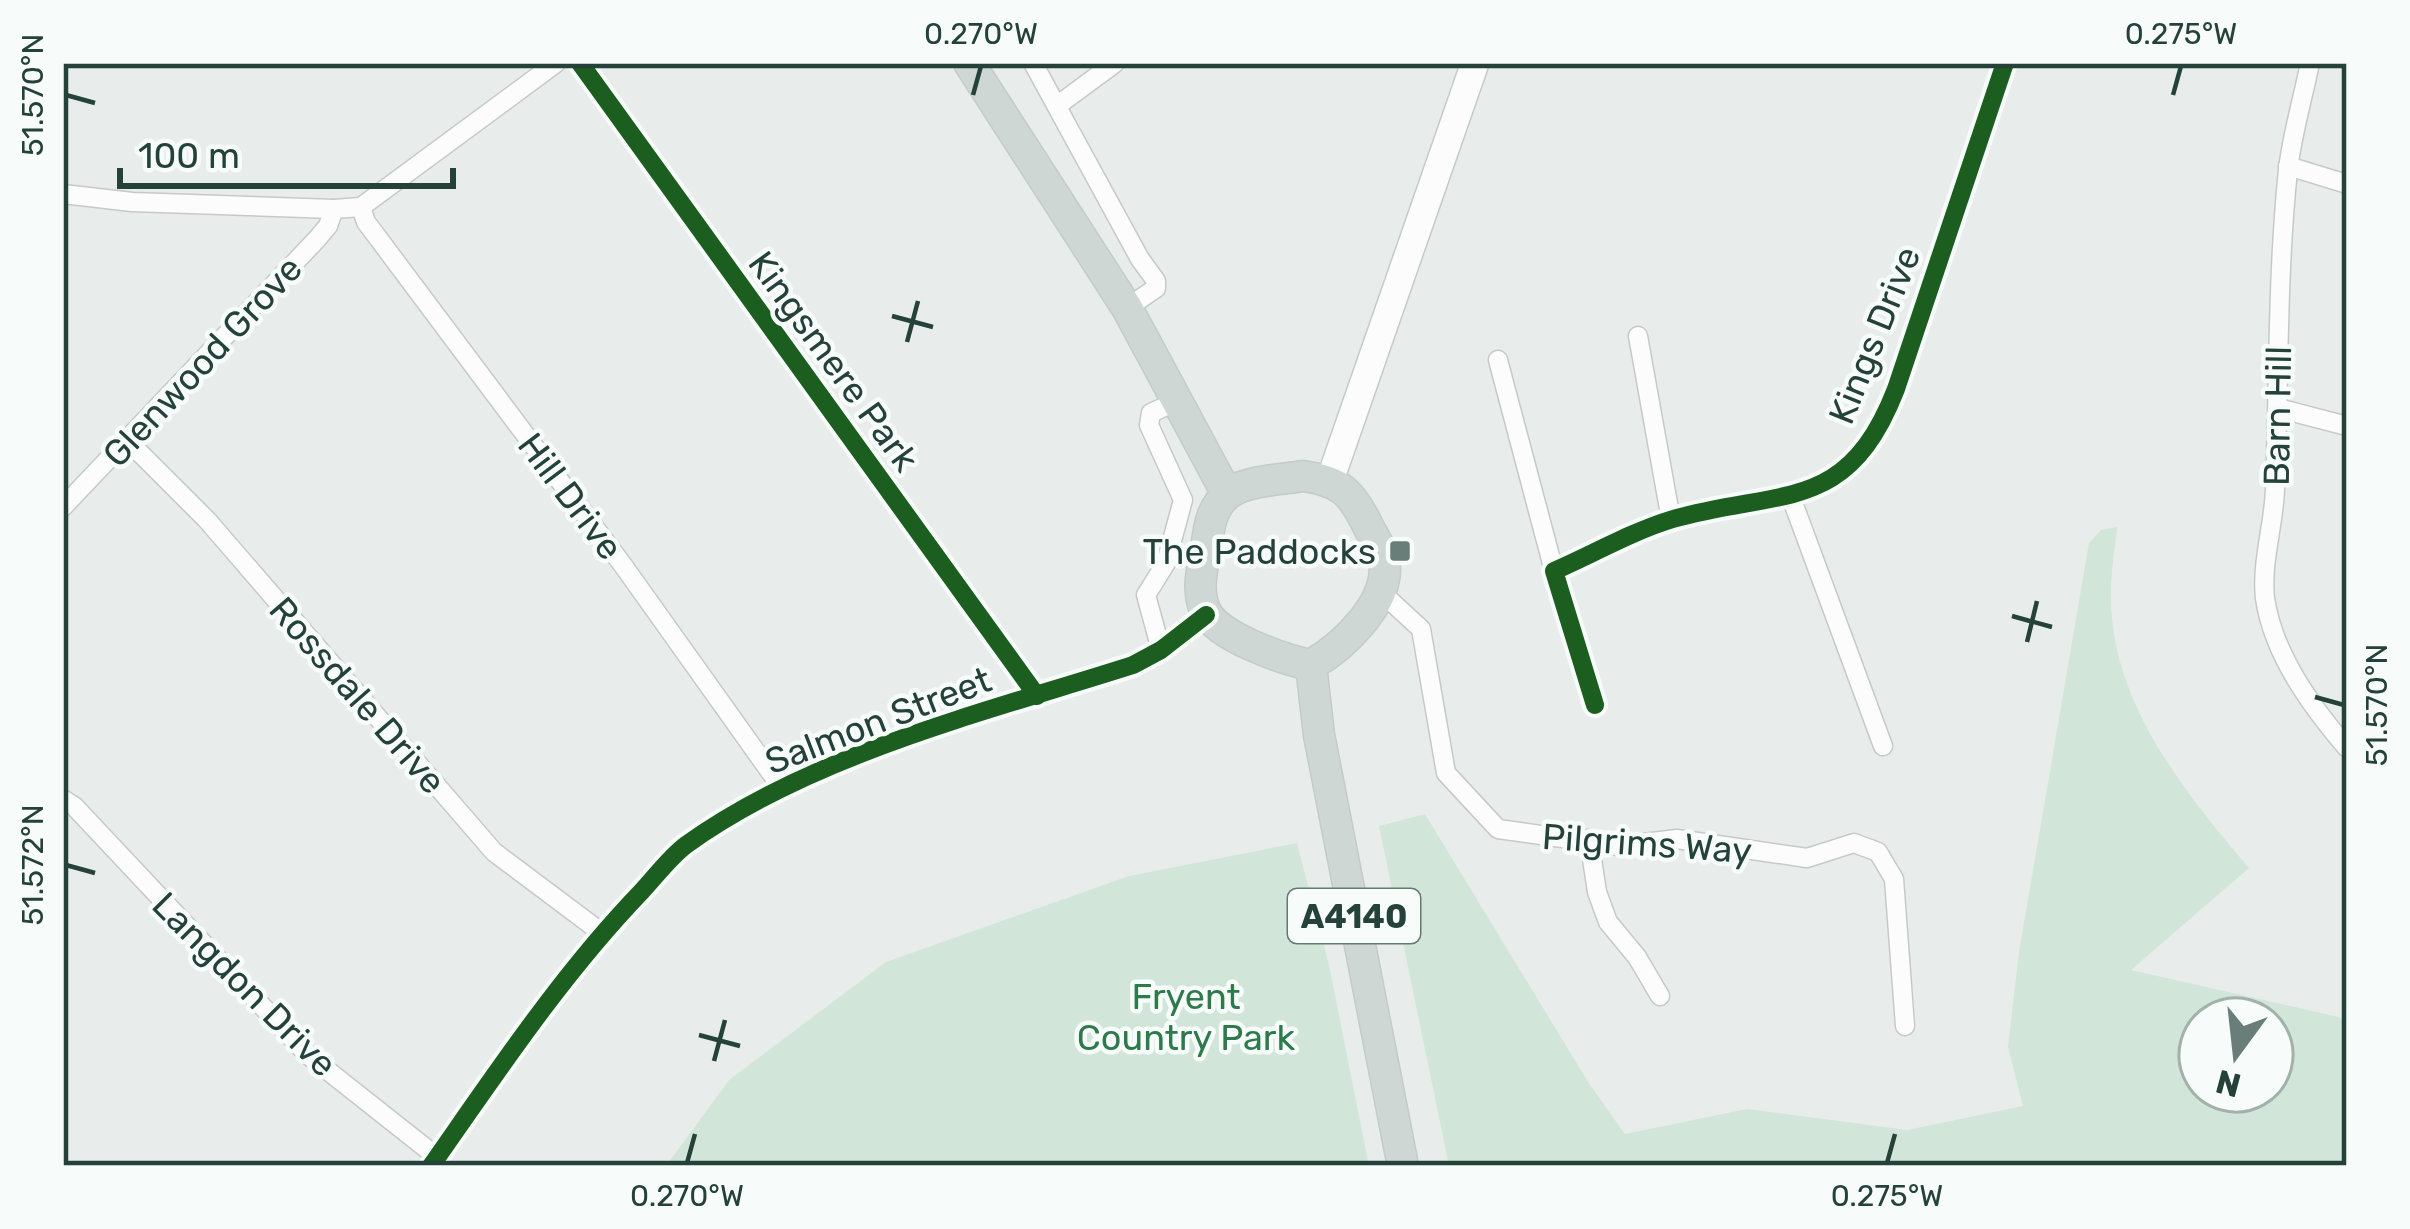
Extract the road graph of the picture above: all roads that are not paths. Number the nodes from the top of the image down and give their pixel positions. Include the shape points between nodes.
1 (556, 63) edge
2 (580, 63) edge
3 (969, 63) edge
4 (1033, 63) edge
5 (1115, 63) edge
6 (1475, 63) edge
7 (2005, 63) edge
8 (2310, 63) edge
9 (1058, 105) junction
10 (2288, 166) junction
11 (2347, 184) edge
12 (63, 194) edge
13 (361, 206) junction
14 (334, 209) junction
15 (1127, 308) junction
16 (1638, 336) dead end
17 (1498, 360) dead end
18 (1175, 402) junction
19 (2278, 408) junction
20 (2347, 426) edge
21 (128, 441) junction
22 (1330, 480) junction
23 (1226, 494) junction
24 (1791, 497) junction
25 (63, 508) edge
26 (1672, 520) junction
27 (1554, 571) junction
28 (1382, 592) junction
29 (1206, 614) junction
30 (1161, 650) junction
31 (1312, 665) junction
32 (1037, 696) junction
33 (1595, 705) dead end
34 (1883, 746) dead end
35 (2347, 748) edge
36 (781, 787) junction
37 (63, 800) edge
38 (1589, 839) junction
39 (602, 933) junction
40 (1660, 996) dead end
41 (1904, 1026) dead end
42 (434, 1162) edge
43 (1403, 1166) edge

1 - 13 street
2 - 32 street, Kingsmere Park
3 - 15 main road
4 - 9 street
5 - 9 street
6 - 22 street
7 - 24 street, Kings Drive via 1882,425 1854,464
8 - 10 street, Barn Hill
9 - 15 street via 1156,281
10 - 11 street
10 - 19 street, Barn Hill
12 - 14 street
13 - 14 street
13 - 36 street, Hill Drive
14 - 21 street, Glenwood Grove via 317,239
15 - 18 main road
16 - 26 street
17 - 27 street
18 - 23 main road
18 - 30 street via 1151,412 1149,425 1183,500 1166,563 1146,595
19 - 20 street
19 - 35 street, Barn Hill via 2264,594 2287,661
21 - 25 street, Glenwood Grove
21 - 39 street, Rossdale Drive via 207,520 494,852
22 - 23 main road via 1303,476
22 - 28 main road via 1356,500 1384,559
23 - 29 main road via 1211,514 1199,585
24 - 26 street, Kings Drive
24 - 34 street
26 - 27 street, Kings Drive
27 - 33 street
28 - 31 main road
28 - 38 street, Pilgrims Way via 1421,629 1445,773 1498,829
29 - 30 street, Salmon Street
29 - 31 main road via 1225,631
30 - 32 street, Salmon Street
31 - 43 main road, A4140
32 - 36 street, Salmon Street
36 - 39 street, Salmon Street via 683,847
37 - 42 street, Langdon Drive via 308,1055
38 - 40 street via 1608,922
38 - 41 street, Pilgrims Way via 1619,846 1677,839 1808,858 1854,843 1878,852 1894,879
39 - 42 street, Salmon Street

